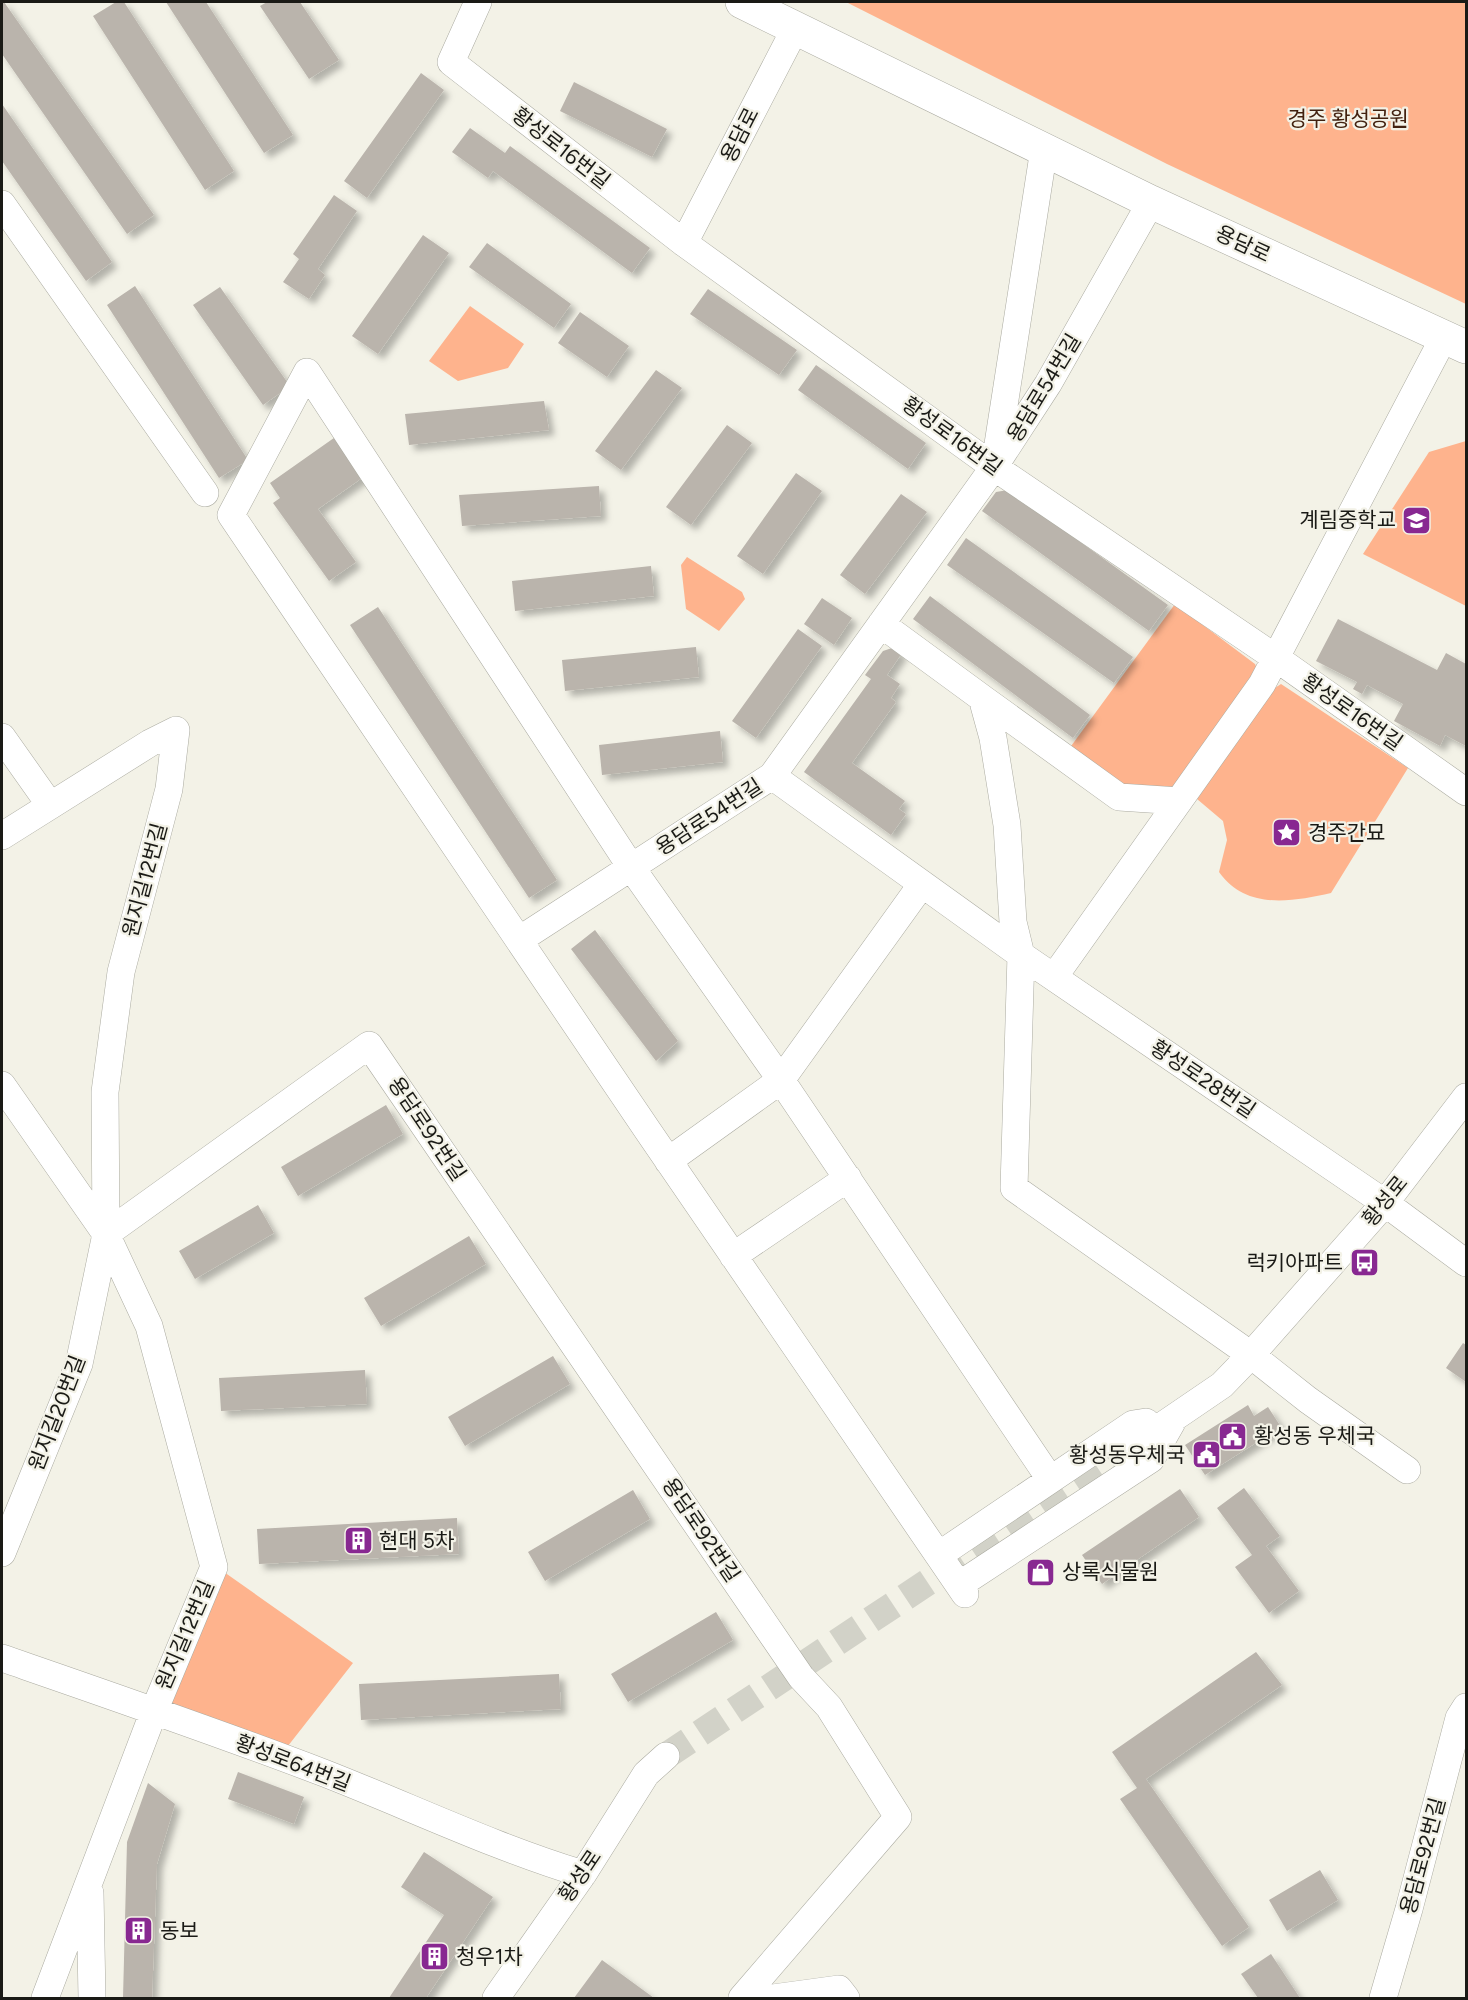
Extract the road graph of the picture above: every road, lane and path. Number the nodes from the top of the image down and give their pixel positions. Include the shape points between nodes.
1 (478, 2) edge
2 (742, 2) edge
3 (796, 27) junction
4 (1044, 149) junction
5 (1151, 202) junction
6 (2, 204) edge
7 (684, 243) junction
8 (1455, 342) edge
9 (994, 467) junction
10 (205, 493) dead end
11 (881, 624) junction
12 (1276, 658) junction
13 (982, 698) junction
14 (2, 737) edge
15 (772, 776) junction
16 (1467, 792) edge
17 (1179, 801) junction
18 (50, 805) junction
19 (2, 836) edge
20 (631, 867) junction
21 (922, 884) junction
22 (519, 940) junction
23 (1021, 955) junction
24 (1054, 977) junction
25 (781, 1080) junction
26 (2, 1085) edge
27 (1467, 1097) edge
28 (668, 1161) junction
29 (848, 1178) junction
30 (1385, 1203) junction
31 (106, 1234) junction
32 (733, 1256) junction
33 (1467, 1263) edge
34 (1251, 1355) junction
35 (1176, 1416) junction
36 (1131, 1446) tunnel mouth
37 (1407, 1470) dead end
38 (1050, 1479) junction
39 (2, 1553) edge
40 (939, 1555) junction
41 (2, 1658) edge
42 (154, 1711) junction
43 (1464, 1718) edge
44 (666, 1756) tunnel mouth
45 (583, 1874) junction
46 (89, 1877) junction
47 (1386, 1997) edge
48 (45, 1998) edge
49 (92, 1998) edge
50 (496, 1998) edge
51 (742, 1998) edge
52 (772, 1998) edge
53 (846, 1998) edge

1 - 7 street, 황성로16번길 via 451,62
2 - 3 main road, 용담로
3 - 4 main road, 용담로
3 - 7 street, 용담로
4 - 5 main road, 용담로
4 - 9 street
5 - 8 main road, 용담로
5 - 9 street, 용담로54번길 via 1048,384
6 - 10 street
7 - 9 street, 황성로16번길
8 - 12 street, 용담로
9 - 11 street, 용담로54번길
9 - 12 street, 황성로16번길
11 - 13 street
11 - 15 street, 용담로54번길
12 - 16 street, 황성로16번길
12 - 17 street, 용담로 via 1262,684
13 - 17 street via 1119,797
13 - 23 street via 993,738 1007,825 1012,922
14 - 18 street
15 - 20 street, 용담로54번길
15 - 21 street, 황성로28번길
17 - 24 street, 용담로
18 - 19 street, 원지길12번길
18 - 31 street, 원지길12번길 via 176,730 169,789 121,972 105,1092
20 - 22 street, 용담로54번길
20 - 22 street via 307,372 231,515
20 - 25 street
21 - 23 street, 황성로28번길
21 - 25 street
22 - 28 street
23 - 24 street, 황성로28번길
23 - 34 street via 1014,1188
24 - 30 street, 황성로28번길
25 - 28 street
25 - 29 street
26 - 31 street, 원지길12번길
27 - 30 street, 황성로
28 - 32 street
29 - 32 street
29 - 38 street
30 - 33 street, 황성로28번길
30 - 34 street, 황성로
31 - 39 street, 원지길20번길 via 79,1364
31 - 42 street, 원지길12번길 via 149,1326 214,1567
31 - 51 street, 용담로92번길 via 369,1045 801,1677 829,1707 898,1816
32 - 40 street
34 - 35 street, 황성로 via 1222,1385
34 - 37 street
35 - 36 street, 황성로
35 - 38 street via 1133,1424
35 - 40 street via 1151,1459 962,1590
38 - 40 street
41 - 42 street, 황성로64번길
42 - 45 street, 황성로64번길 via 326,1774 514,1851
42 - 46 street, 원지길12번길
43 - 47 street, 용담로92번길
44 - 45 street, 황성로 via 646,1774
45 - 50 street, 황성로
46 - 48 street, 원지길12번길
46 - 49 street
52 - 53 street via 839,1989

